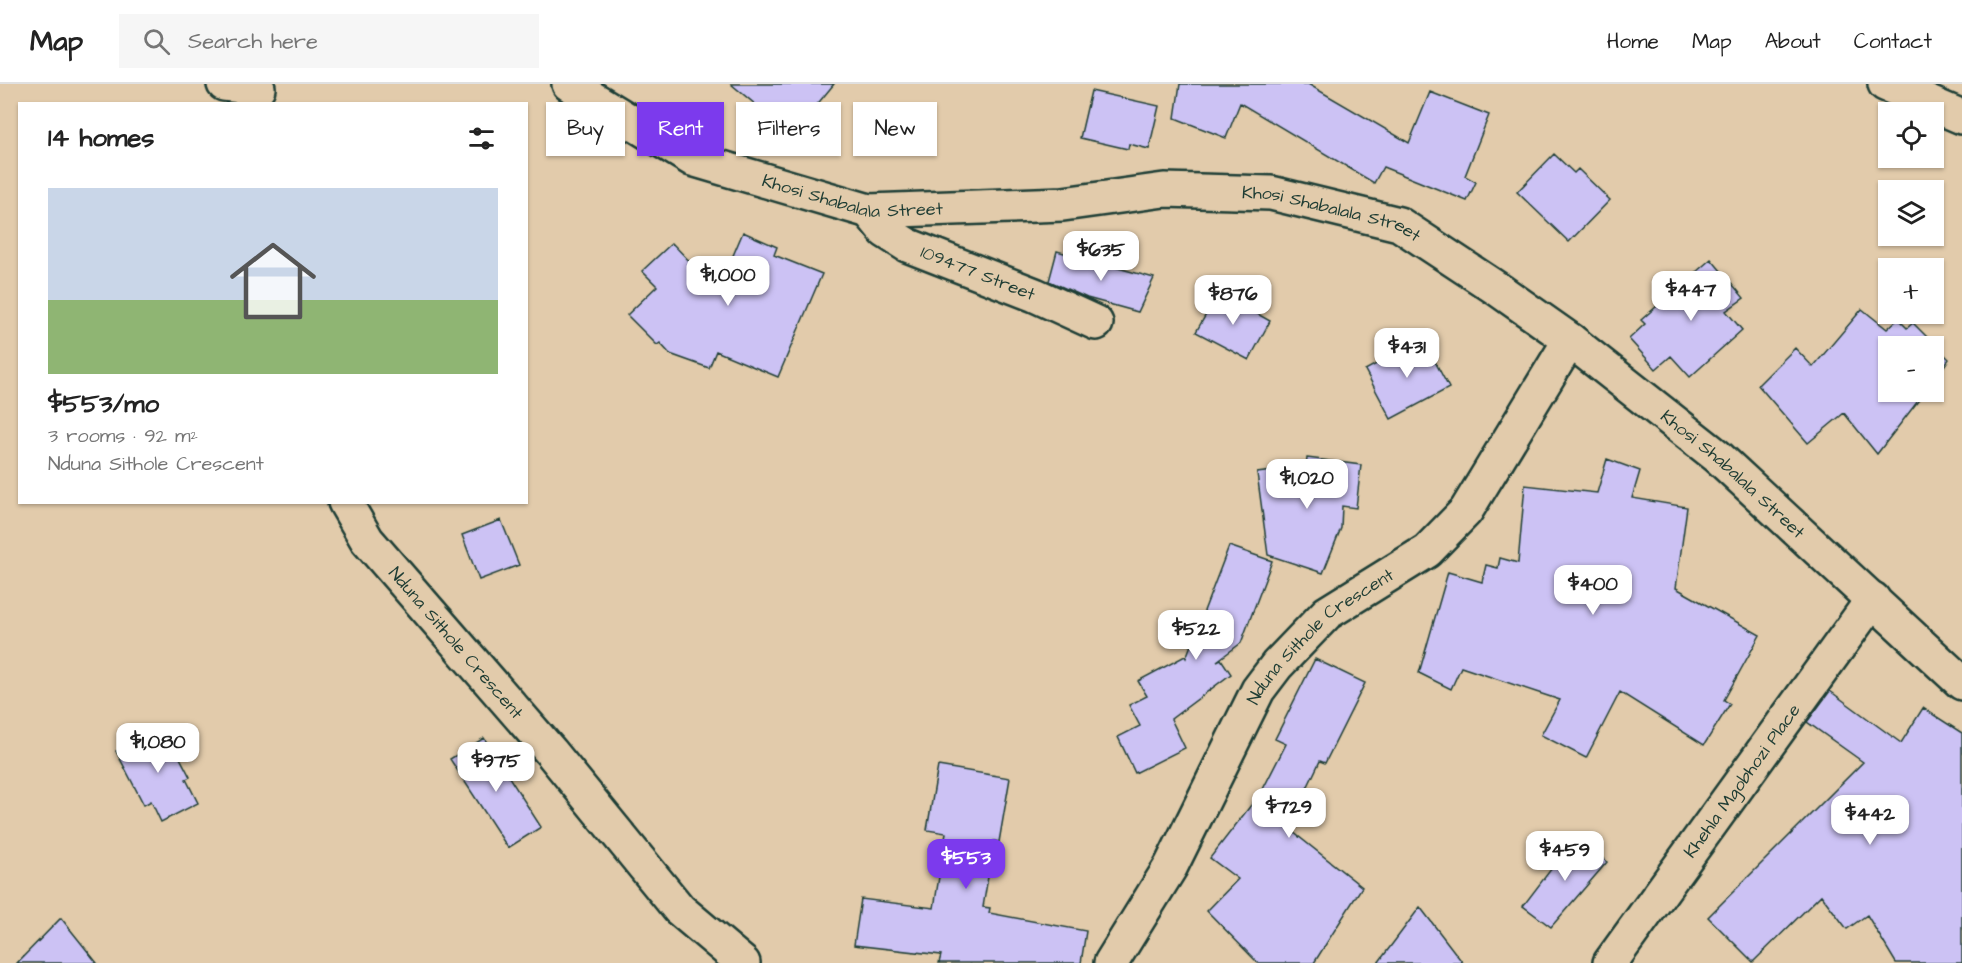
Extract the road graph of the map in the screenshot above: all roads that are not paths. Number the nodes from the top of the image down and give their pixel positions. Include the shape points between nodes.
1 (224, 84) edge
2 (569, 84) edge
3 (1885, 84) edge
4 (259, 92) edge
5 (1962, 117) edge
6 (869, 211) junction
7 (1096, 322) dead end
8 (1570, 340) junction
9 (346, 504) edge
10 (1873, 599) junction
11 (1962, 683) edge
12 (743, 963) edge
13 (1110, 963) edge
14 (1610, 963) edge

1 - 4 street
2 - 6 street, Khosi Shabalala Street via 692,159
3 - 5 street
6 - 7 street, 109477 Street via 885,231 907,245
6 - 8 street, Khosi Shabalala Street via 1063,204 1164,190 1271,193 1399,224
8 - 10 street, Khosi Shabalala Street via 1717,456
8 - 13 street, Nduna Sithole Crescent via 1466,511 1427,552 1327,613 1258,690 1172,866
9 - 12 street, Nduna Sithole Crescent via 367,540 551,752 679,909
10 - 11 street, Khosi Shabalala Street
10 - 14 street, Khehla Mgobhozi Place

